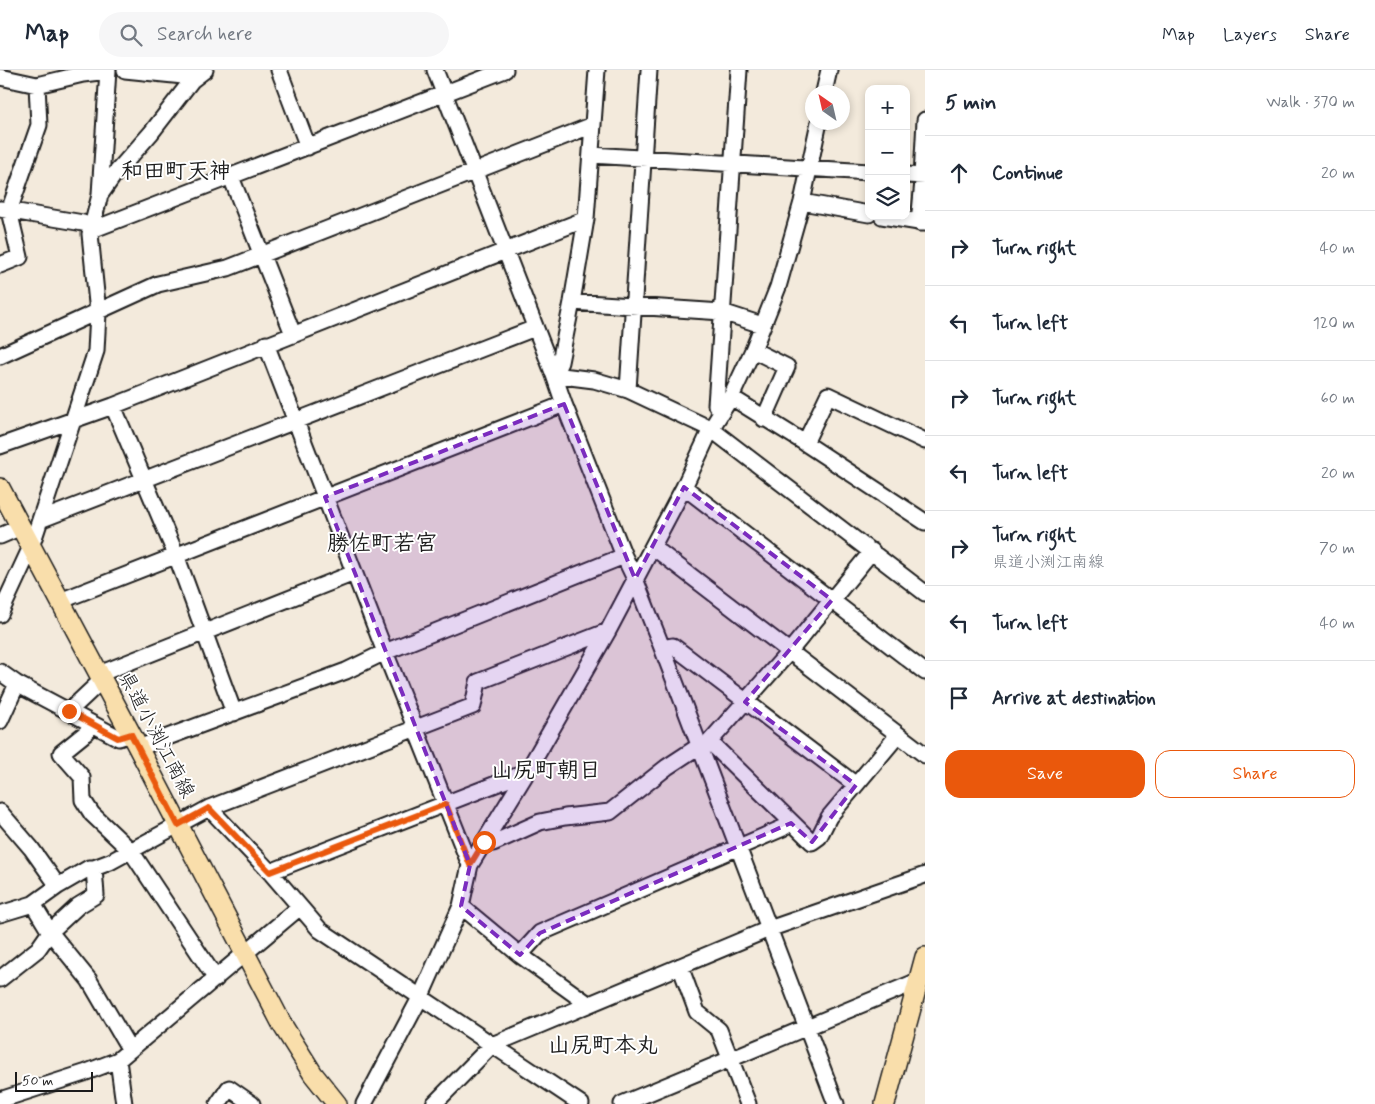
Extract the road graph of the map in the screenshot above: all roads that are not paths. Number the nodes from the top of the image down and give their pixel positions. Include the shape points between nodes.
1 (108, 70) edge
2 (125, 70) edge
3 (279, 70) edge
4 (435, 70) edge
5 (504, 70) edge
6 (597, 70) edge
7 (649, 70) edge
8 (739, 70) edge
9 (829, 70) edge
10 (196, 74) edge
11 (0, 77) edge
12 (37, 85) junction
13 (826, 85) edge
14 (445, 94) junction
15 (925, 120) edge
16 (593, 125) junction
17 (817, 130) edge
18 (308, 146) junction
19 (591, 155) junction
20 (643, 158) junction
21 (733, 165) junction
22 (810, 169) junction
23 (475, 171) junction
24 (865, 172) edge
25 (910, 174) edge
26 (231, 176) junction
27 (923, 176) edge
28 (100, 195) junction
29 (802, 202) junction
30 (4, 210) edge
31 (865, 213) edge
32 (586, 219) junction
33 (905, 220) edge
34 (922, 223) edge
35 (92, 226) junction
36 (506, 251) junction
37 (261, 255) junction
38 (0, 265) edge
39 (572, 302) junction
40 (634, 306) junction
41 (98, 311) junction
42 (722, 312) junction
43 (762, 325) junction
44 (535, 328) junction
45 (293, 334) junction
46 (266, 344) junction
47 (753, 350) junction
48 (0, 356) edge
49 (554, 375) junction
50 (628, 390) junction
51 (731, 397) junction
52 (564, 404) junction
53 (113, 406) junction
54 (722, 412) junction
55 (764, 419) junction
56 (72, 420) junction
57 (296, 421) junction
58 (711, 429) junction
59 (925, 441) edge
60 (805, 443) junction
61 (0, 446) edge
62 (144, 480) junction
63 (684, 487) junction
64 (0, 488) edge
65 (325, 497) junction
66 (40, 520) junction
67 (925, 522) edge
68 (20, 527) junction
69 (0, 536) edge
70 (31, 547) junction
71 (653, 547) junction
72 (872, 551) junction
73 (176, 555) junction
74 (624, 556) junction
75 (354, 573) junction
76 (635, 579) junction
77 (925, 593) edge
78 (832, 600) junction
79 (60, 601) junction
80 (0, 614) edge
81 (608, 631) junction
82 (204, 632) junction
83 (662, 648) junction
84 (385, 652) junction
85 (788, 652) junction
86 (0, 672) edge
87 (925, 672) edge
88 (100, 677) junction
89 (17, 684) junction
90 (745, 702) junction
91 (69, 711) junction
92 (234, 713) junction
93 (0, 721) edge
94 (91, 723) junction
95 (416, 727) junction
96 (898, 735) junction
97 (134, 741) junction
98 (703, 746) junction
99 (925, 755) edge
100 (527, 772) junction
101 (856, 785) junction
102 (446, 804) junction
103 (209, 808) junction
104 (0, 812) edge
105 (791, 823) junction
106 (178, 825) junction
107 (484, 842) junction
108 (738, 847) junction
109 (131, 851) junction
110 (470, 865) junction
111 (94, 868) junction
112 (270, 872) junction
113 (925, 874) edge
114 (58, 886) junction
115 (32, 904) junction
116 (461, 906) junction
117 (300, 907) junction
118 (0, 914) edge
119 (769, 929) junction
120 (50, 932) junction
121 (246, 953) junction
122 (520, 955) junction
123 (925, 957) edge
124 (680, 966) junction
125 (0, 979) edge
126 (216, 979) junction
127 (918, 982) junction
128 (421, 996) junction
129 (588, 1004) junction
130 (807, 1027) junction
131 (492, 1045) junction
132 (130, 1050) junction
133 (730, 1059) junction
134 (118, 1060) junction
135 (0, 1100) edge
136 (124, 1104) edge
137 (218, 1104) edge
138 (252, 1104) edge
139 (337, 1104) edge
140 (364, 1104) edge
141 (434, 1104) edge
142 (581, 1104) edge
143 (622, 1104) edge
144 (748, 1104) edge
145 (836, 1104) edge
146 (885, 1104) edge

1 - 12 street
1 - 28 street
2 - 10 street
3 - 18 street
4 - 14 street
5 - 14 street
6 - 16 street
7 - 20 street
8 - 21 street
9 - 13 street
10 - 28 street
11 - 12 street
12 - 30 street via 39,125
14 - 18 street
14 - 23 street
15 - 27 street
16 - 19 street
16 - 23 street
17 - 22 street
18 - 26 street
19 - 20 street
19 - 32 street
20 - 21 street
20 - 40 street
21 - 22 street
21 - 42 street
22 - 24 street
22 - 29 street
23 - 36 street
23 - 37 street
25 - 27 street
26 - 35 street via 97,228
26 - 37 street
27 - 34 street
28 - 35 street
29 - 31 street
29 - 43 street via 778,287
30 - 35 street
30 - 38 street via 20,257
32 - 36 street
32 - 39 street
33 - 34 street
35 - 41 street via 90,234
36 - 44 street
36 - 45 street
37 - 41 street via 228,268 158,284
37 - 45 street
39 - 40 street
39 - 49 street via 560,362
40 - 42 street
40 - 50 street
41 - 48 street
41 - 56 street via 96,352
42 - 43 street
42 - 54 street via 716,405
43 - 47 street
44 - 49 street
44 - 57 street
45 - 46 street
46 - 53 street
46 - 57 street
47 - 51 street
47 - 55 street via 787,367
49 - 50 street via 594,380
49 - 52 street
50 - 58 street
51 - 54 street
51 - 55 street
52 - 65 street
52 - 74 street
53 - 56 street
53 - 62 street
54 - 58 street
55 - 60 street
56 - 61 street
56 - 66 street
57 - 62 street
57 - 65 street
58 - 63 street
58 - 72 street
59 - 60 street via 828,395
60 - 67 street
62 - 66 street
62 - 73 street
63 - 71 street
63 - 78 street
64 - 68 main road, 県道小渕江南線
65 - 73 street
65 - 75 street
66 - 70 street
68 - 69 street
68 - 70 main road, 県道小渕江南線
70 - 79 main road, 県道小渕江南線
70 - 80 street
71 - 76 street
71 - 85 street
72 - 77 street
72 - 78 street
73 - 79 street
73 - 82 street
74 - 76 street
74 - 84 street
75 - 82 street
75 - 84 street
76 - 81 street
76 - 83 street
78 - 85 street
78 - 87 street
79 - 88 main road, 県道小渕江南線
81 - 95 street via 478,682 473,706
81 - 100 street
82 - 88 street
82 - 92 street
83 - 90 street via 673,646
83 - 98 street
84 - 92 street
84 - 95 street
85 - 90 street
85 - 96 street
86 - 89 street
88 - 91 street
88 - 97 main road, 県道小渕江南線
89 - 91 street
89 - 93 street
90 - 98 street
90 - 101 street
91 - 94 street
92 - 97 street
94 - 97 street via 118,738
94 - 109 street via 87,732 61,753 82,777 83,800 92,814
95 - 102 street
95 - 103 street
96 - 99 street
96 - 101 street
97 - 106 main road, 県道小渕江南線
98 - 105 street
98 - 107 street via 667,767 610,812 540,822 493,843
98 - 108 street
100 - 102 street
100 - 107 street
101 - 105 street via 812,842
102 - 110 street
102 - 112 street
103 - 106 street
103 - 112 street
104 - 114 street
105 - 108 street
106 - 109 street
106 - 121 main road, 県道小渕江南線
107 - 110 street
108 - 119 street
108 - 122 street via 540,933
109 - 111 street
109 - 126 street
110 - 116 street
111 - 114 street
111 - 120 street via 96,894
112 - 117 street
113 - 119 street
114 - 115 street
115 - 118 street
115 - 120 street
116 - 122 street
116 - 128 street
117 - 121 street
117 - 128 street via 320,930
119 - 124 street
119 - 130 street
120 - 125 street via 38,949
120 - 132 street via 89,980
121 - 126 street
121 - 139 main road, 県道小渕江南線 via 283,1026 313,1074
122 - 129 street
123 - 127 main road
124 - 129 street
124 - 133 street via 697,1012 719,1030
126 - 132 street
127 - 130 street
127 - 146 main road
128 - 131 street
128 - 140 street
129 - 131 street
130 - 133 street
130 - 145 street
131 - 141 street
131 - 142 street
132 - 134 street
133 - 143 street
133 - 144 street
134 - 135 street
134 - 136 street
137 - 138 street via 229,1088

